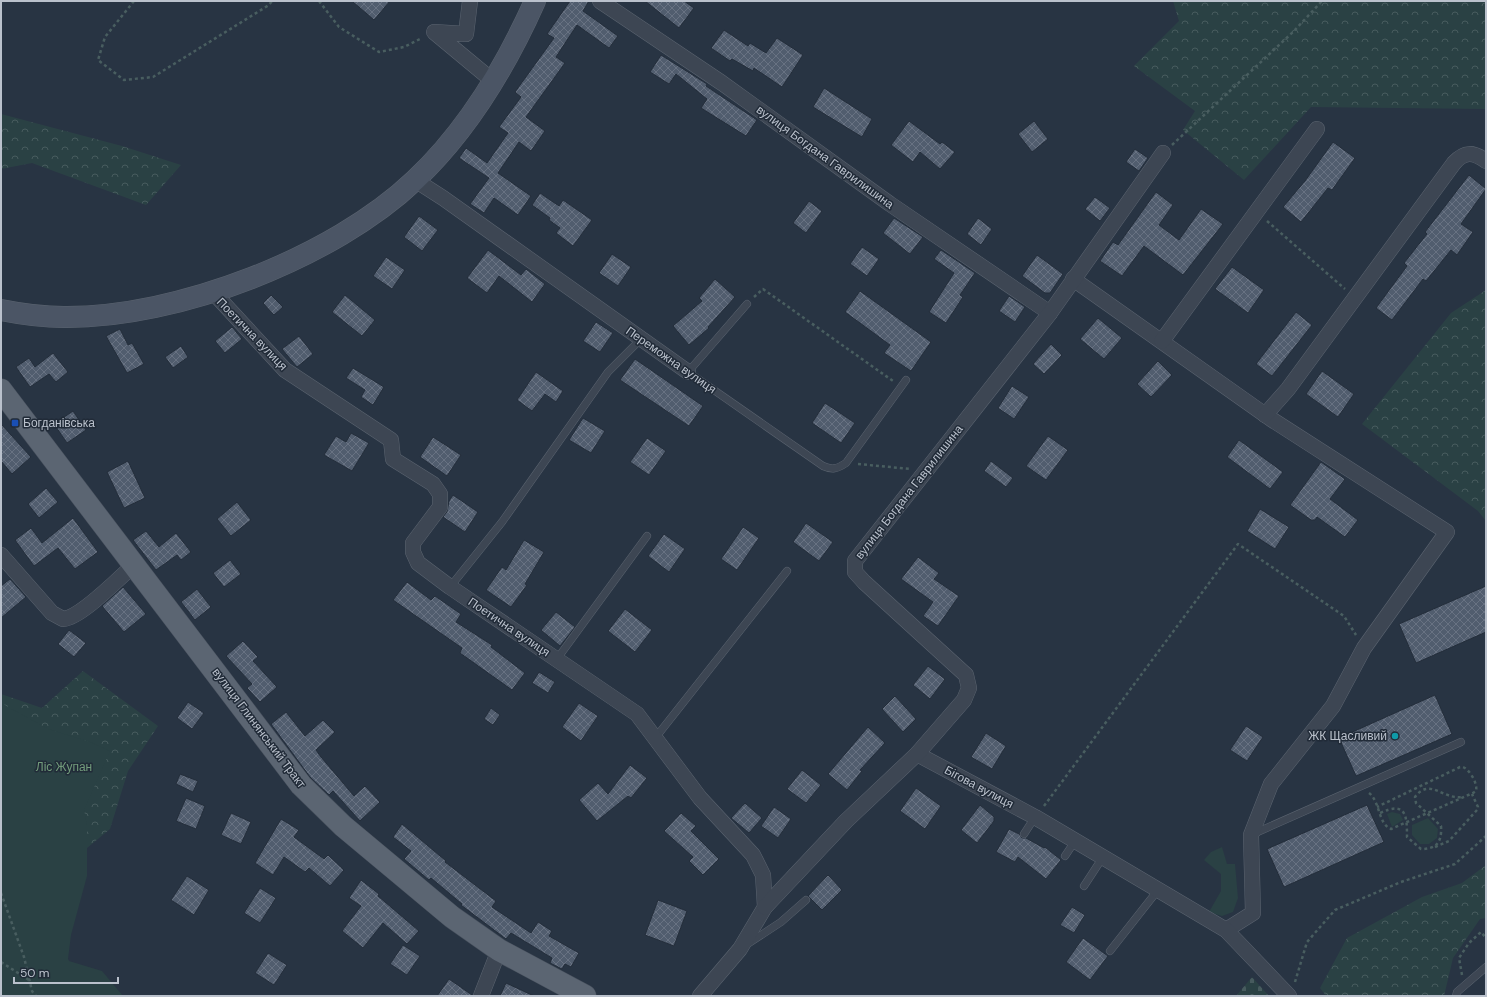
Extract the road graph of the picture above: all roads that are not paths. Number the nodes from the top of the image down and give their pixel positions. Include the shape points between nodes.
1 (470, 1) edge
2 (536, 1) edge
3 (600, 1) edge
4 (493, 81) junction
5 (1316, 129) dead end
6 (1163, 153) road end
7 (1486, 161) edge
8 (415, 180) junction
9 (1073, 279) junction
10 (212, 291) junction
11 (747, 304) road end
12 (1, 310) edge
13 (1050, 313) junction
14 (641, 339) junction
15 (1162, 341) junction
16 (688, 372) junction
17 (906, 380) dead end
18 (1, 390) edge
19 (1265, 414) junction
20 (647, 536) dead end
21 (1, 555) edge
22 (135, 564) junction
23 (787, 571) dead end
24 (450, 587) junction
25 (557, 659) junction
26 (656, 738) junction
27 (1461, 742) dead end
28 (917, 754) junction
29 (1035, 817) junction
30 (1024, 834) dead end
31 (1251, 835) junction
32 (1075, 841) junction
33 (1064, 856) dead end
34 (1103, 858) junction
35 (1084, 886) dead end
36 (1158, 890) junction
37 (806, 900) dead end
38 (765, 907) junction
39 (1226, 930) junction
40 (740, 949) junction
41 (499, 950) junction
42 (1110, 951) dead end
43 (1486, 967) edge
44 (1288, 991) edge
45 (1456, 994) edge
46 (481, 996) edge
47 (585, 996) edge
48 (700, 996) edge

1 - 4 street via 466,34 434,32
2 - 4 main road
3 - 13 street, вулиця Богдана Гаврилишина via 722,83 890,204
4 - 8 main road via 457,133
5 - 15 street
6 - 9 street, вулиця Богдана Гаврилишина
7 - 19 street via 1469,153 1460,156 1288,389
8 - 10 main road via 372,214 326,243 272,269
8 - 14 street, Переможна вулиця
9 - 13 street, вулиця Богдана Гаврилишина
9 - 15 street
10 - 12 main road via 166,305 82,316 49,317
10 - 24 street, Поетична вулиця via 285,370 391,440 393,459 433,484 440,494 440,507 414,543 413,552 418,563
11 - 16 lane
13 - 28 street, вулиця Богдана Гаврилишина via 855,561 854,572 966,675 969,688 964,700
14 - 16 street, Переможна вулиця
14 - 24 lane via 608,372 502,522
15 - 19 street
16 - 17 lane, Переможна вулиця via 823,466 831,469 839,468 846,462
18 - 22 main road, вулиця Глинянський Тракт
19 - 31 street via 1447,532 1364,648 1333,706 1271,784
20 - 25 lane
21 - 22 street via 52,613 63,619 77,614
22 - 41 main road, вулиця Глинянський Тракт via 301,785 343,826 395,870 452,917
23 - 26 lane
24 - 25 street, Поетична вулиця
25 - 26 street, Поетична вулиця via 637,714
26 - 38 street, Поетична вулиця via 700,798 753,855 763,875
27 - 31 lane
28 - 29 street, Бігова вулиця
28 - 38 street via 846,821
29 - 30 lane
29 - 32 street, Бігова вулиця
31 - 39 street via 1253,913
32 - 33 lane
32 - 34 street, Бігова вулиця
34 - 35 lane
34 - 36 street, Бігова вулиця
36 - 39 street, Бігова вулиця
36 - 42 lane
37 - 40 lane via 771,930
38 - 40 street
39 - 44 street, Бігова вулиця
40 - 48 street
41 - 46 street
41 - 47 main road, вулиця Глинянський Тракт
43 - 45 lane

